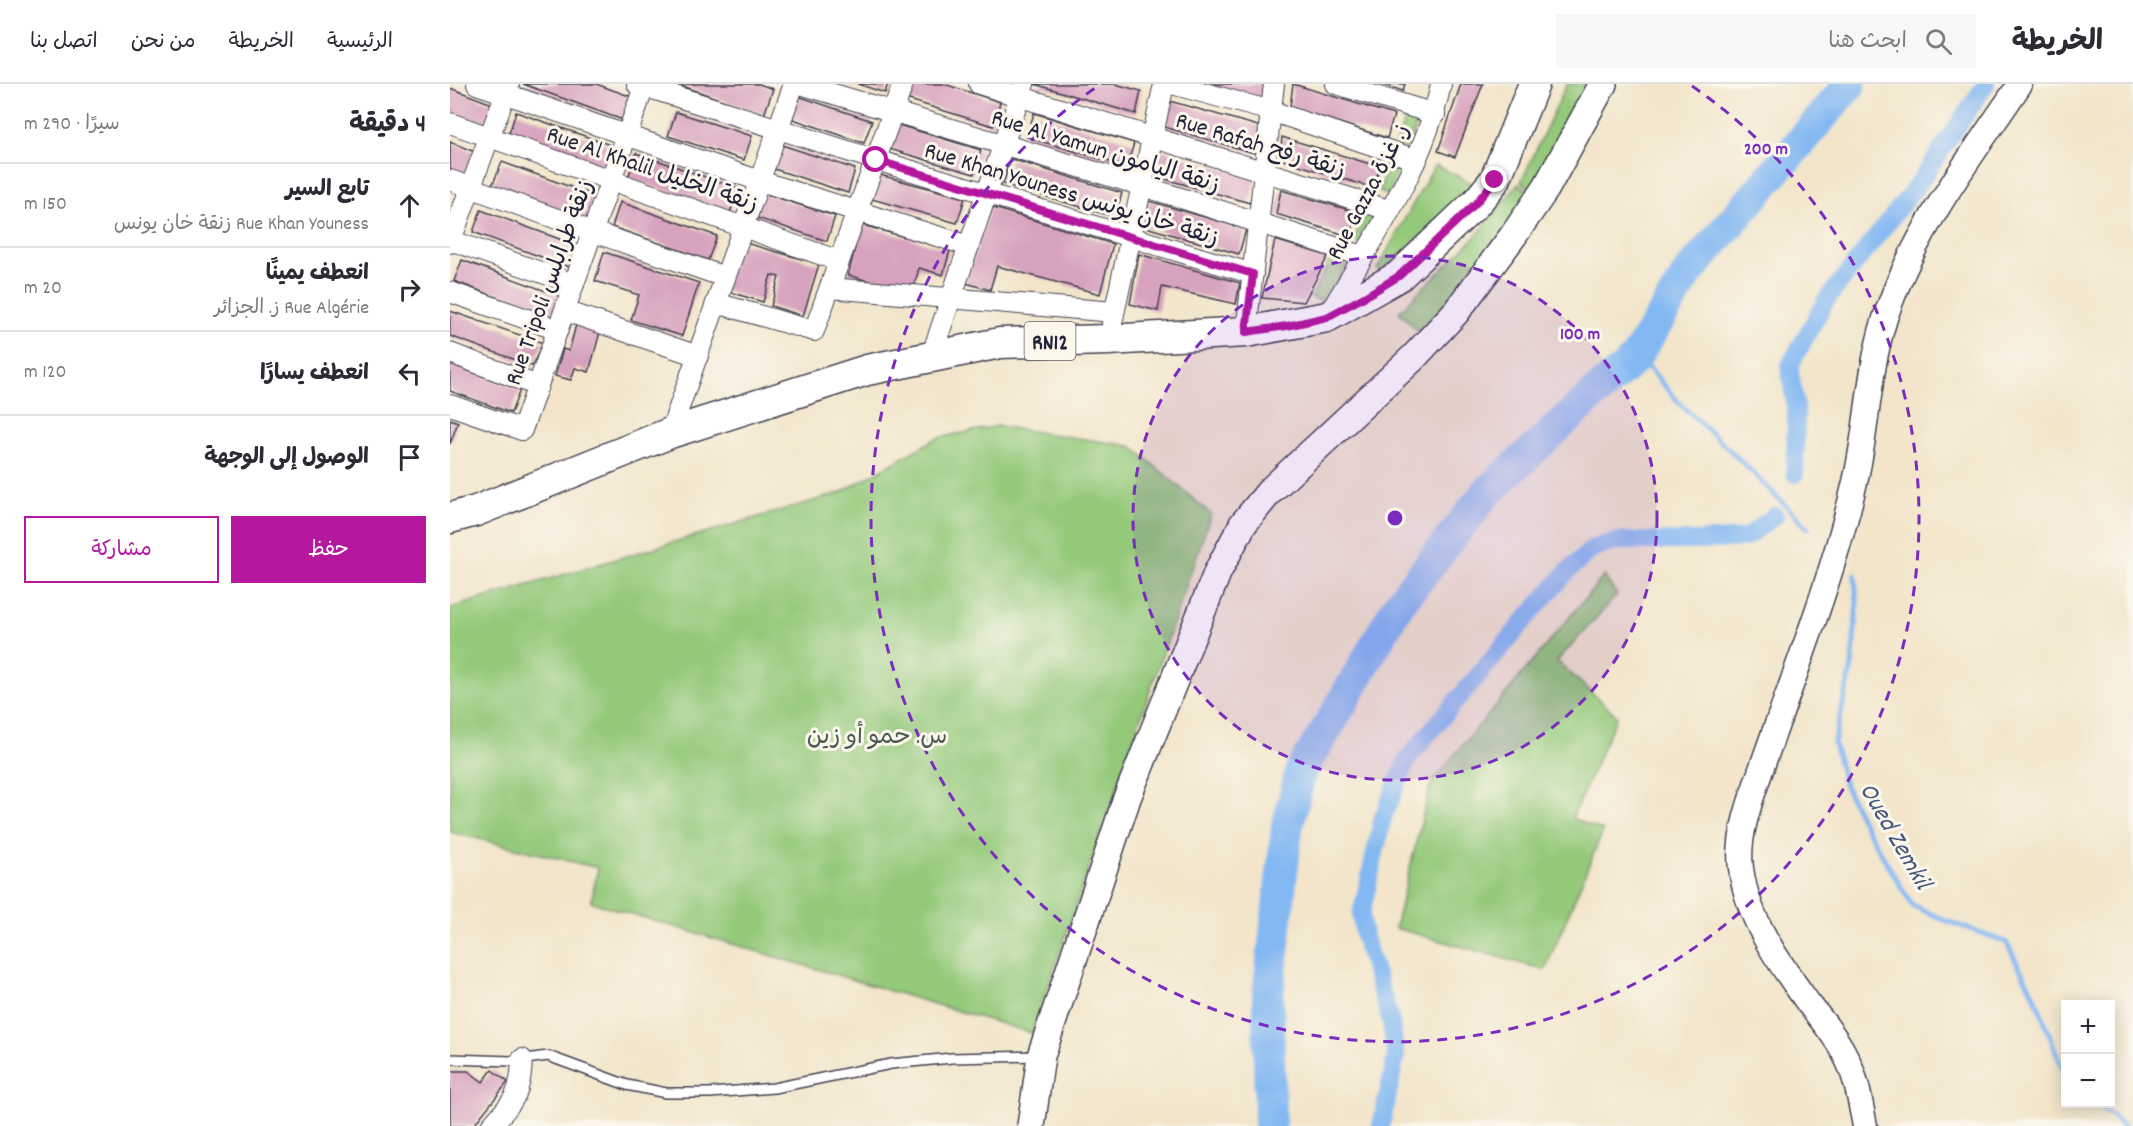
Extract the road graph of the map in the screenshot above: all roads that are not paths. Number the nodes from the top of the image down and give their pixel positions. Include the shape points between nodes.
1 (477, 84) edge
2 (794, 84) edge
3 (800, 84) edge
4 (903, 84) edge
5 (980, 84) edge
6 (1164, 84) edge
7 (1172, 84) edge
8 (1274, 84) edge
9 (1336, 84) edge
10 (1441, 84) edge
11 (1534, 84) edge
12 (1603, 84) edge
13 (2020, 84) edge
14 (642, 85) edge
15 (507, 89) edge
16 (1022, 90) edge
17 (1271, 111) junction
18 (893, 112) junction
19 (1435, 114) junction
20 (450, 123) edge
21 (778, 129) junction
22 (489, 137) junction
23 (627, 137) junction
24 (1154, 137) junction
25 (1004, 145) junction
26 (876, 160) junction
27 (1417, 160) junction
28 (1264, 172) junction
29 (450, 180) edge
30 (611, 180) junction
31 (760, 181) junction
32 (1143, 186) junction
33 (470, 188) junction
34 (987, 193) junction
35 (1389, 210) junction
36 (857, 212) junction
37 (1258, 223) junction
38 (743, 227) junction
39 (593, 232) junction
40 (1131, 237) junction
41 (450, 241) edge
42 (969, 246) junction
43 (1363, 256) junction
44 (839, 261) junction
45 (1253, 274) junction
46 (725, 277) junction
47 (574, 284) junction
48 (830, 288) junction
49 (450, 292) edge
50 (951, 299) junction
51 (716, 303) junction
52 (565, 311) junction
53 (1114, 312) junction
54 (1327, 317) junction
55 (558, 330) junction
56 (1246, 332) junction
57 (1108, 340) junction
58 (450, 353) edge
59 (698, 356) junction
60 (931, 357) junction
61 (538, 386) junction
62 (450, 405) edge
63 (670, 433) junction
64 (463, 514) edge
65 (450, 529) edge
66 (1041, 1056) junction
67 (450, 1059) edge
68 (522, 1059) junction
69 (490, 1126) edge
70 (1031, 1126) edge
71 (1865, 1126) edge

1 - 15 street
2 - 21 street
3 - 18 street, Rue Al Yamun زنقة اليامون
4 - 18 street
5 - 16 street, Rue Rafah زنقة رفح
6 - 24 street
7 - 17 street
8 - 17 street
9 - 19 street
10 - 19 street, Rue Gazza ز. غزة
11 - 54 main road, RN12 via 1495,180 1476,203 1399,276
12 - 66 main road via 1546,188 1456,312 1413,358 1270,491 1243,524 1218,572 1127,798
13 - 71 street via 1934,213 1890,302 1875,356 1852,494 1801,657 1750,800 1739,853 1748,902 1760,928 1844,1052 1853,1071
14 - 21 street, Rue Khan Youness زنقة خان يونس
14 - 23 street, Rue Tripoli زنقة طرابلس
15 - 22 street
15 - 23 street
16 - 24 street, Rue Rafah زنقة رفح
16 - 25 street
17 - 27 street
17 - 28 street
18 - 25 street, Rue Al Yamun زنقة اليامون
18 - 26 street
19 - 27 street, Rue Gazza ز. غزة
20 - 22 street, Rue Al Khalil زنقة الخليل
21 - 26 street, Rue Khan Youness زنقة خان يونس
21 - 31 street
22 - 30 street, Rue Al Khalil زنقة الخليل
22 - 33 street
23 - 30 street, Rue Tripoli زنقة طرابلس
23 - 31 street
24 - 28 street, Rue Rafah زنقة رفح
24 - 32 street
25 - 32 street, Rue Al Yamun زنقة اليامون
25 - 34 street
26 - 34 street, Rue Khan Youness زنقة خان يونس
26 - 36 street
27 - 35 street, Rue Gazza ز. غزة
28 - 35 street, Rue Rafah زنقة رفح
28 - 37 street
29 - 33 street
30 - 38 street, Rue Al Khalil زنقة الخليل
30 - 39 street, Rue Tripoli زنقة طرابلس
31 - 36 street
31 - 38 street
32 - 37 street, Rue Al Yamun زنقة اليامون
32 - 40 street
33 - 39 street
33 - 41 street
34 - 40 street, Rue Khan Youness زنقة خان يونس
34 - 42 street
35 - 43 street, Rue Gazza ز. غزة
36 - 42 street
36 - 44 street
37 - 43 street, Rue Al Yamun زنقة اليامون
37 - 45 street
38 - 44 street, Rue Al Khalil زنقة الخليل
38 - 46 street
39 - 46 street
39 - 47 street, Rue Tripoli زنقة طرابلس
40 - 45 street, Rue Khan Youness زنقة خان يونس
40 - 53 street
41 - 47 street
42 - 50 street
43 - 54 street, Rue Gazza ز. غزة
44 - 48 street
45 - 56 street
46 - 51 street
47 - 52 street, Rue Tripoli زنقة طرابلس
48 - 50 street
48 - 51 street via 814,331
49 - 55 street
50 - 53 street
50 - 60 street
51 - 59 street
52 - 55 street, Rue Tripoli زنقة طرابلس
52 - 59 street
53 - 57 street
54 - 56 main road, RN12
55 - 61 street, Rue Tripoli زنقة طرابلس
56 - 57 main road, RN12
57 - 60 main road, RN12 via 1000,343
58 - 61 street
59 - 63 street
60 - 63 main road, RN12 via 867,370
61 - 62 street, Rue Tripoli زنقة طرابلس via 522,430
63 - 64 main road, RN12
64 - 65 main road, RN12
66 - 68 lane via 901,1063 774,1088 710,1093 666,1093 627,1085 548,1056
66 - 70 main road
67 - 68 lane
68 - 69 street via 518,1094

